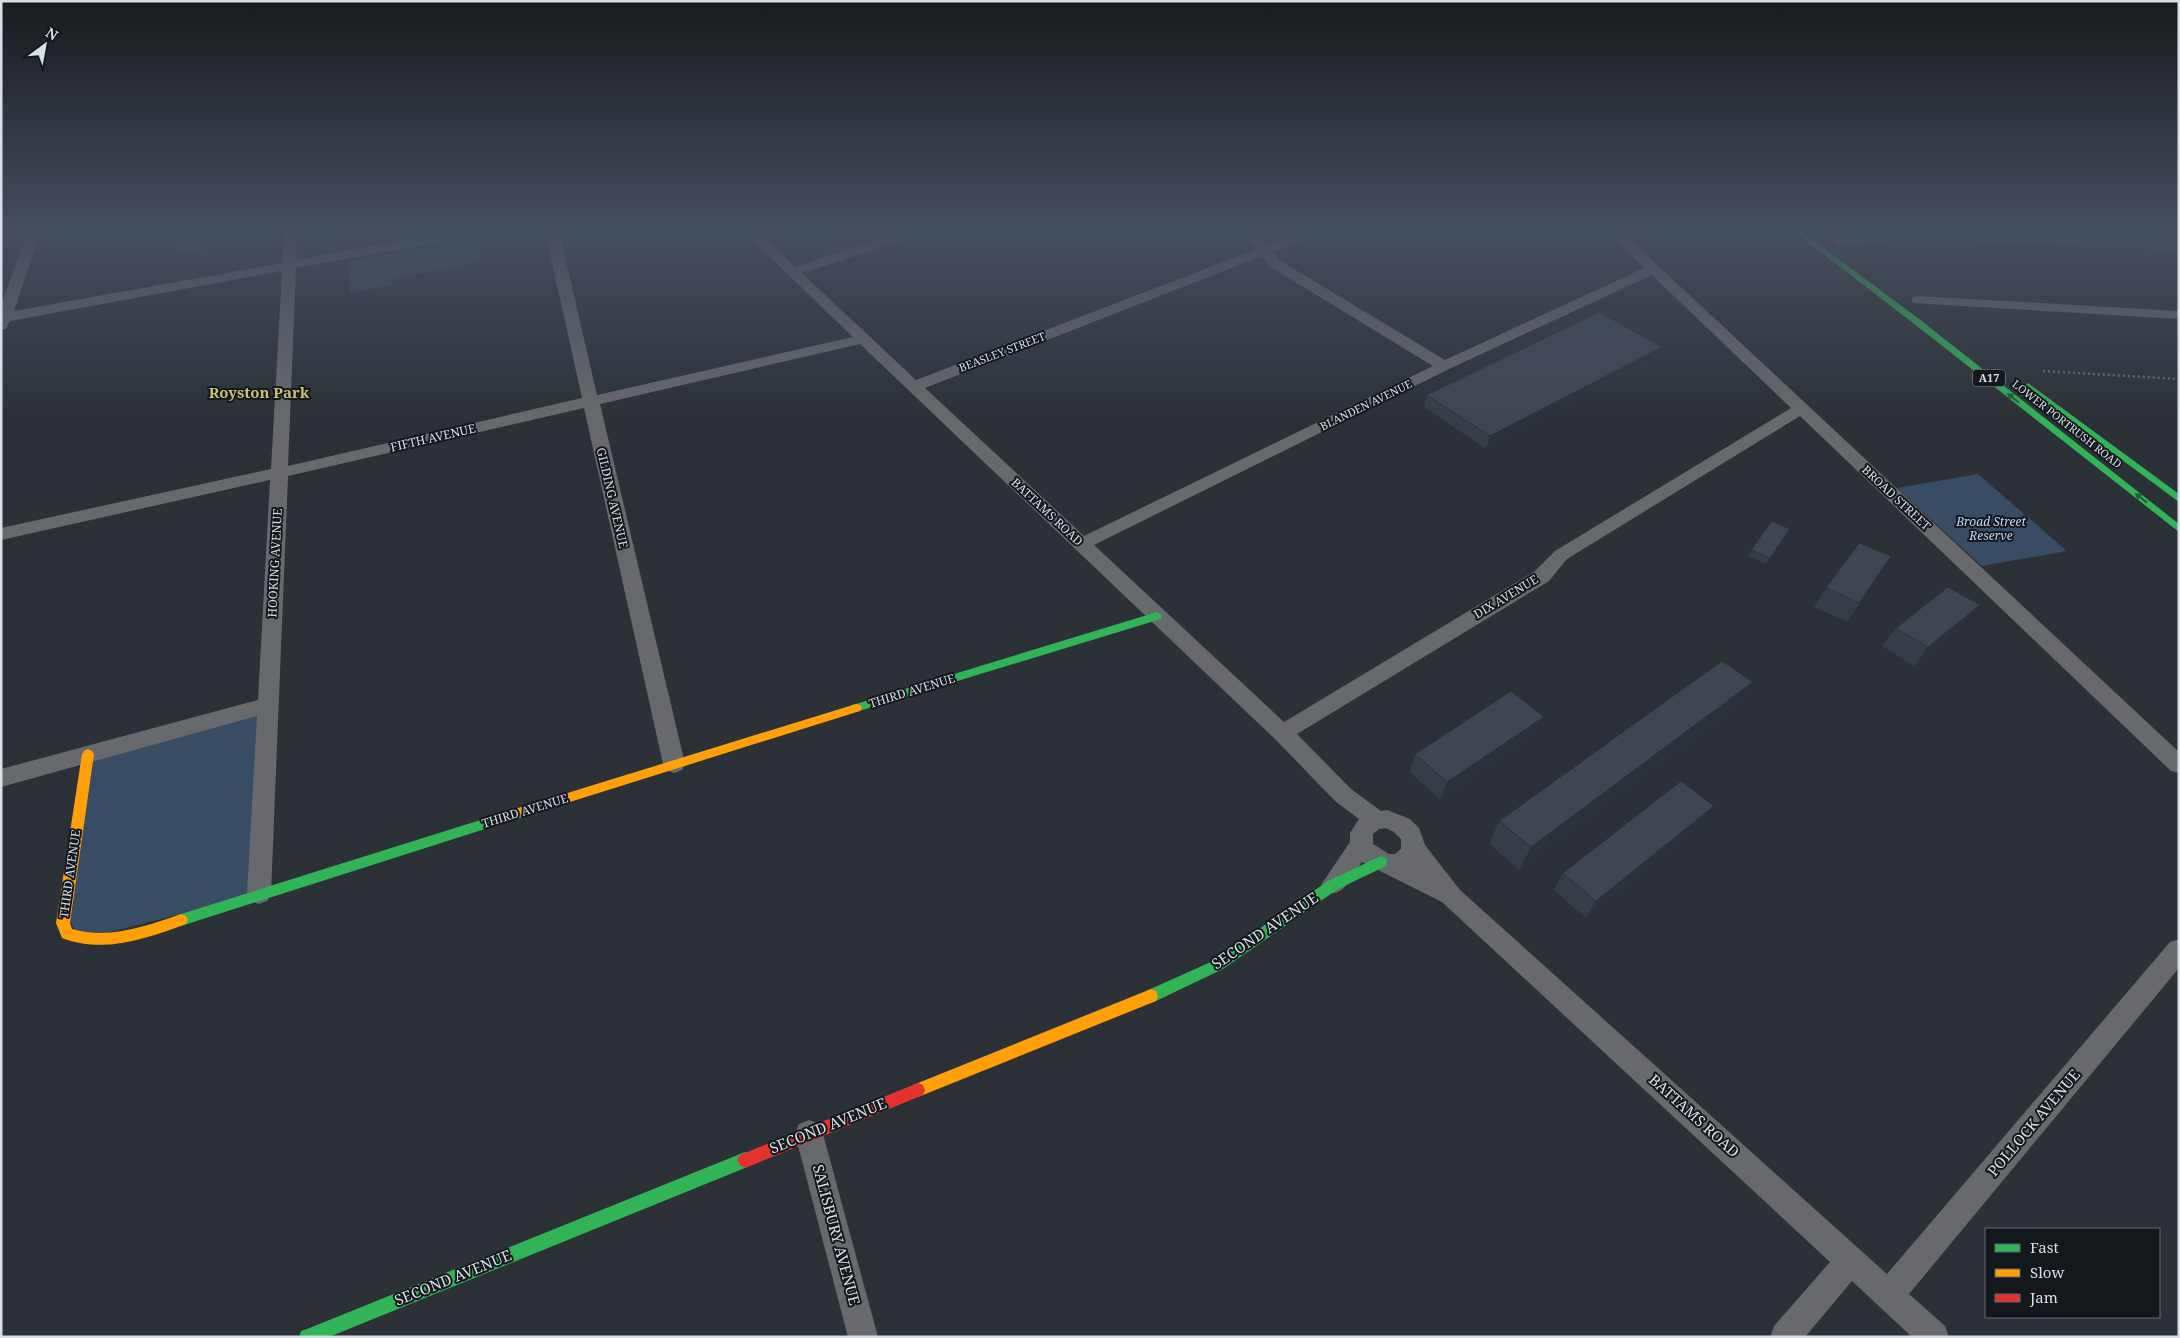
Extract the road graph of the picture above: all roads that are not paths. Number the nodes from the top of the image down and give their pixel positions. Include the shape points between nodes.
1 (12, 293) edge
2 (146, 293) edge
3 (289, 293) edge
4 (566, 293) edge
5 (816, 293) edge
6 (1156, 293) edge
7 (1324, 293) edge
8 (1601, 293) edge
9 (1677, 293) edge
10 (1880, 293) edge
11 (1898, 293) edge
12 (1909, 297) junction
13 (1938, 315) dead end
14 (2179, 315) edge
15 (2, 321) edge
16 (1920, 324) junction
17 (864, 339) junction
18 (1444, 366) junction
19 (2021, 380) dead end
20 (912, 387) junction
21 (590, 402) junction
22 (1802, 408) junction
23 (279, 473) junction
24 (2179, 499) edge
25 (2179, 529) edge
26 (1, 534) edge
27 (1082, 544) junction
28 (1157, 616) junction
29 (268, 705) junction
30 (1282, 734) junction
31 (88, 754) junction
32 (674, 764) junction
33 (2179, 765) edge
34 (1, 778) edge
35 (1367, 831) junction
36 (1414, 848) junction
37 (1386, 863) junction
38 (1333, 885) junction
39 (259, 894) junction
40 (1452, 897) junction
41 (2179, 950) edge
42 (809, 1134) junction
43 (1852, 1260) junction
44 (1889, 1295) junction
45 (307, 1337) edge
46 (863, 1337) edge
47 (1785, 1337) edge
48 (1934, 1337) edge

1 - 15 street
2 - 15 street
3 - 23 street, HOOKING AVENUE
4 - 21 street, GILDING AVENUE
5 - 17 street, BATTAMS ROAD
6 - 20 street, BEASLEY STREET
7 - 18 street
8 - 18 street, BLANDEN AVENUE
9 - 22 street, BROAD STREET
10 - 16 main road, LOWER PORTRUSH ROAD / A17
11 - 12 main road
12 - 13 main road
12 - 14 street
12 - 16 main road
25 -> 16 main road, LOWER PORTRUSH ROAD / A17
17 - 20 street, BATTAMS ROAD
17 - 21 street, FIFTH AVENUE
18 - 27 street, BLANDEN AVENUE
19 - 24 main road, LOWER PORTRUSH ROAD / A17
20 - 27 street, BATTAMS ROAD
21 - 23 street, FIFTH AVENUE
21 - 32 street, GILDING AVENUE
22 - 30 street, DIX AVENUE via 1561,556 1542,576
22 - 33 street, BROAD STREET
23 - 26 street, FIFTH AVENUE
23 - 29 street, HOOKING AVENUE
27 - 28 street, BATTAMS ROAD
28 - 30 street, BATTAMS ROAD
28 - 32 main road, THIRD AVENUE
29 - 31 street
29 - 39 street, HOOKING AVENUE
30 - 35 street, BATTAMS ROAD via 1342,795
31 - 34 street
31 - 39 main road, THIRD AVENUE via 64,908 63,923 67,934 79,940 98,942 137,934
32 - 39 main road, THIRD AVENUE
35 - 36 street via 1387,819 1398,822 1413,836
35 - 37 street via 1368,854
35 - 38 street, SECOND AVENUE
36 - 37 street via 1407,859
36 - 40 street, BATTAMS ROAD
37 - 38 main road, SECOND AVENUE
37 - 40 street, BATTAMS ROAD
38 - 42 main road, SECOND AVENUE via 1218,965 1142,1000
40 - 43 street, BATTAMS ROAD
41 - 44 street, POLLOCK AVENUE
42 - 45 main road, SECOND AVENUE
42 - 46 street, SALISBURY AVENUE
43 - 44 street, BATTAMS ROAD
43 - 47 street
44 - 48 street, BATTAMS ROAD

